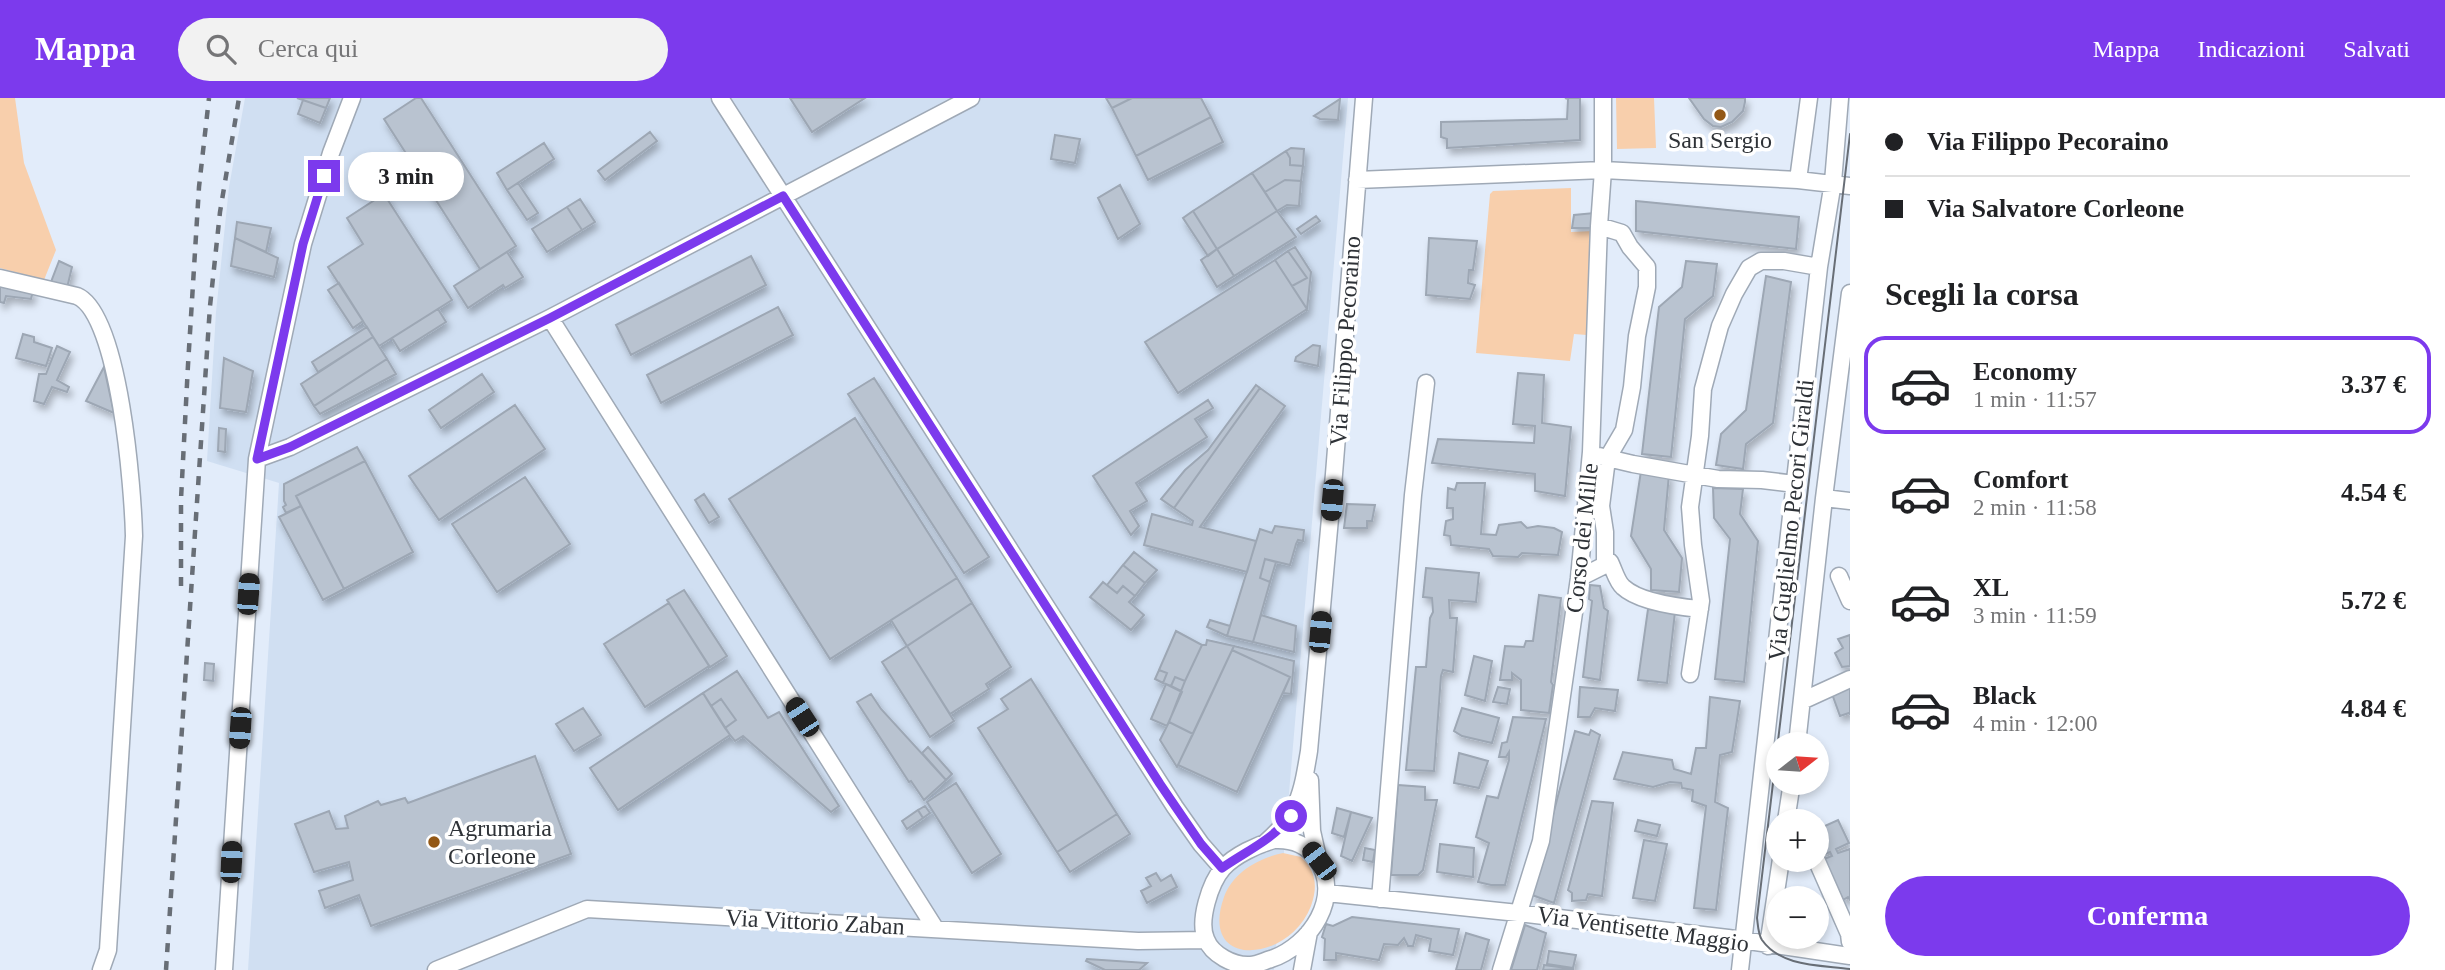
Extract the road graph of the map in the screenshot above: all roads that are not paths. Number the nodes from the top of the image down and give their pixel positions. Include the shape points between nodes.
1 (352, 98) edge
2 (720, 98) edge
3 (971, 98) edge
4 (1364, 98) edge
5 (1603, 98) edge
6 (1809, 98) edge
7 (1840, 98) edge
8 (1603, 170) junction
9 (1357, 180) junction
10 (1798, 180) junction
11 (1833, 182) junction
12 (1850, 186) edge
13 (783, 196) junction
14 (1598, 226) junction
15 (1819, 267) junction
16 (0, 278) edge
17 (1850, 293) edge
18 (550, 318) junction
19 (1426, 383) dead end
20 (1591, 452) junction
21 (257, 459) junction
22 (1607, 459) junction
23 (1694, 475) junction
24 (1795, 484) junction
25 (1824, 498) junction
26 (1850, 501) edge
27 (1605, 565) junction
28 (1839, 576) dead end
29 (1579, 579) junction
30 (1850, 601) edge
31 (1700, 609) junction
32 (1690, 674) dead end
33 (1850, 679) edge
34 (1804, 700) junction
35 (1799, 732) edge
36 (1309, 751) junction
37 (1265, 843) junction
38 (1319, 861) junction
39 (1222, 868) junction
40 (1822, 872) edge
41 (1327, 893) junction
42 (1380, 899) junction
43 (1518, 913) junction
44 (935, 928) junction
45 (1309, 932) junction
46 (1206, 940) junction
47 (1742, 941) junction
48 (1766, 946) edge
49 (1829, 949) edge
50 (1849, 950) edge
51 (1254, 968) edge
52 (101, 970) edge
53 (224, 970) edge
54 (436, 970) edge
55 (1302, 970) edge
56 (1501, 970) edge
57 (1740, 970) edge

1 - 21 street via 303,244
2 - 13 street
3 - 13 street
4 - 9 street, Via Filippo Pecoraino
5 - 8 street, Corso dei Mille
6 - 10 street
7 - 11 street, Via Guglielmo Pecori Giraldi
8 - 9 street
8 - 10 street
8 - 14 street, Corso dei Mille
9 - 36 street, Via Filippo Pecoraino
10 - 11 street
11 - 12 street
11 - 15 street, Via Guglielmo Pecori Giraldi
13 - 18 street
13 - 39 street via 1168,795
14 - 20 street, Corso dei Mille
14 - 22 street via 1622,233 1647,267 1632,387 1623,430
15 - 23 street via 1761,261 1749,268 1720,326 1703,389
15 - 24 street, Via Guglielmo Pecori Giraldi
16 - 52 street via 86,301 108,350 123,413 134,536 107,950
17 - 25 street, Via Guglielmo Pecori Giraldi
18 - 21 street
18 - 44 street
19 - 42 street
20 - 22 street
20 - 29 street, Corso dei Mille
21 - 53 street
22 - 23 street
22 - 27 street via 1601,506
23 - 24 street
23 - 31 street via 1690,507
24 - 47 street, Via Guglielmo Pecori Giraldi
25 - 26 street
25 - 34 street, Via Guglielmo Pecori Giraldi
27 - 29 street
27 - 31 street via 1610,562 1622,587 1634,594
28 - 30 street
29 - 43 street, Corso dei Mille via 1541,841
31 - 32 street
33 - 34 street
34 - 35 street, Via Guglielmo Pecori Giraldi
36 - 37 street, Via Filippo Pecoraino via 1303,788 1291,816
36 - 38 street, Via Filippo Pecoraino via 1312,831
37 - 38 street via 1282,839 1299,843
37 - 39 street
38 - 41 street
39 - 46 street via 1206,906
40 - 50 street via 1849,933
41 - 42 street, Via Ventisette Maggio
41 - 45 street via 1322,913
42 - 43 street, Via Ventisette Maggio
43 - 47 street, Via Ventisette Maggio
43 - 56 street, Corso dei Mille
44 - 46 street, Via Vittorio Zaban via 1138,941
44 - 54 street, Via Vittorio Zaban via 587,909
45 - 51 street via 1296,947
45 - 55 street
46 - 51 street via 1231,962
47 - 48 street, Via Ventisette Maggio
47 - 57 street, Via Guglielmo Pecori Giraldi
49 - 50 street, Via Ventisette Maggio

